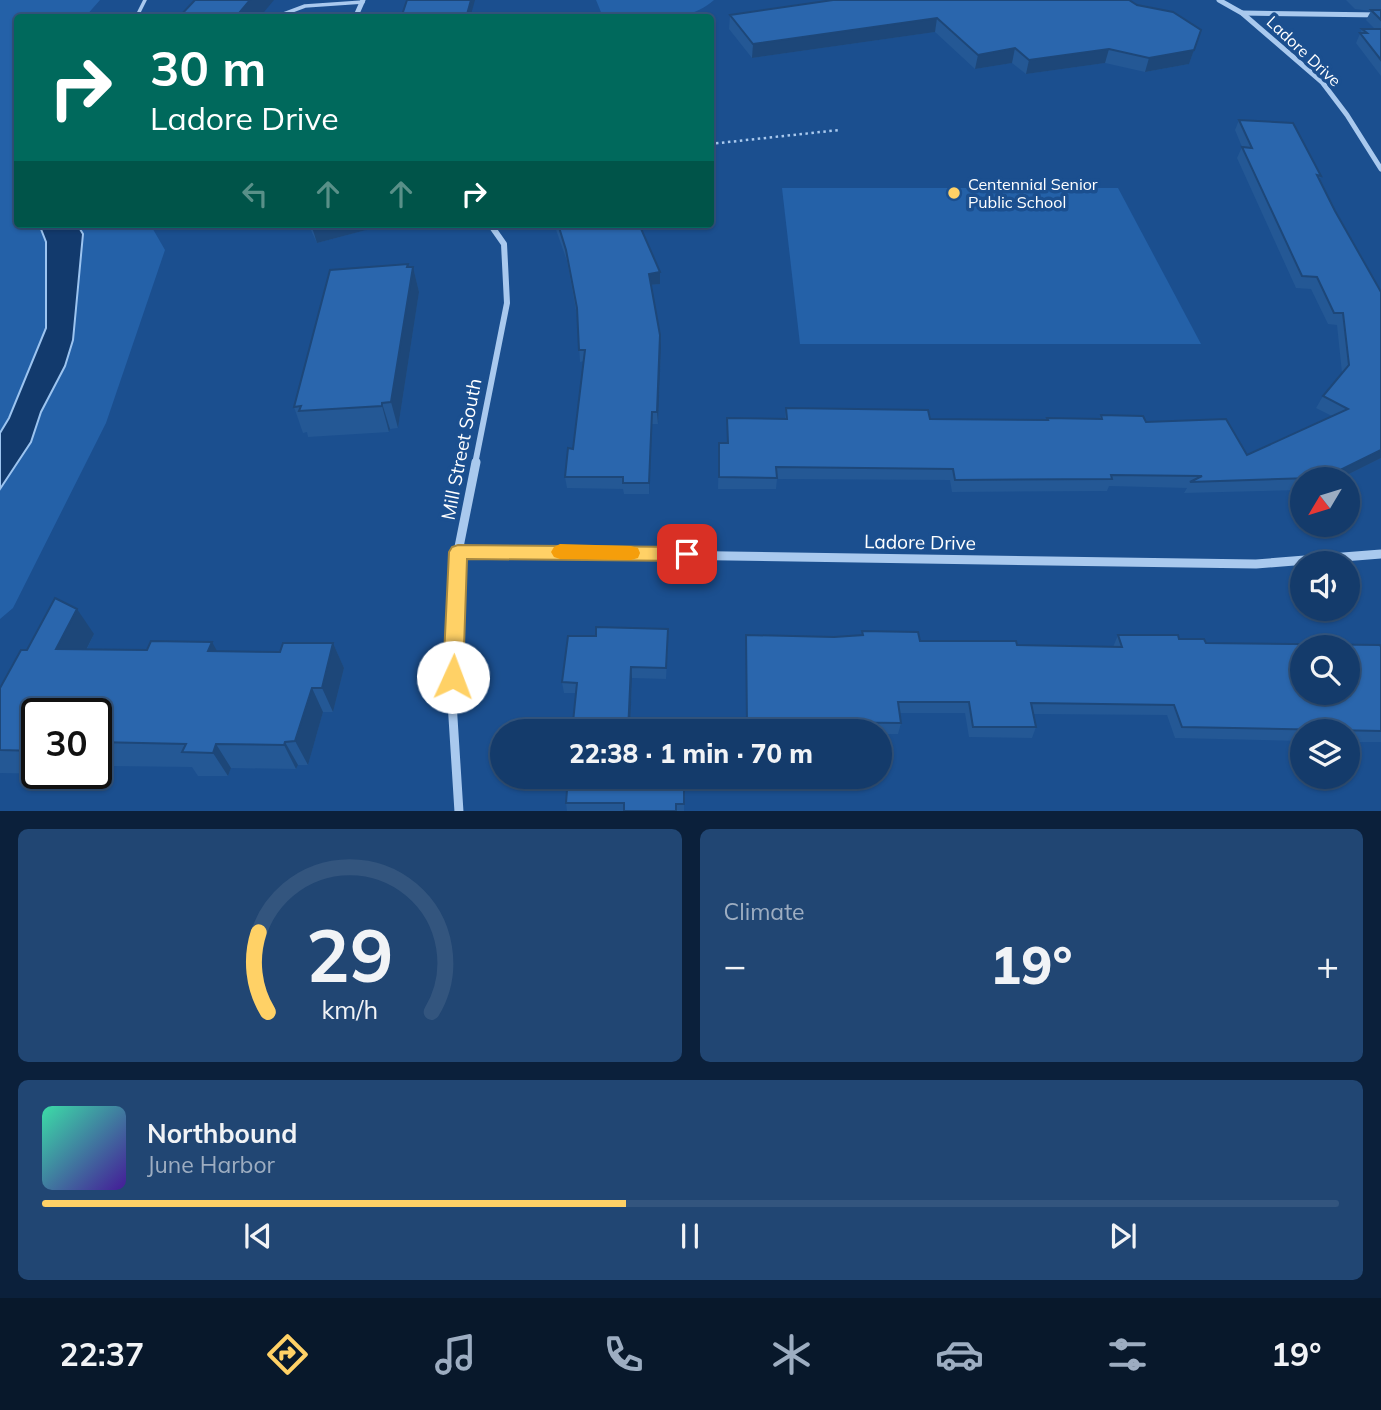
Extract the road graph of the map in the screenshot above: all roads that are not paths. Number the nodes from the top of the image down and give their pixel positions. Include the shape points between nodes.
1 (1219, 0) edge
2 (363, 1) edge
3 (1241, 13) junction
4 (281, 14) edge
5 (1381, 15) edge
6 (1381, 169) edge
7 (493, 228) edge
8 (458, 552) junction
9 (1381, 554) edge
10 (459, 811) edge

1 - 3 street, Ladore Drive
2 - 4 lane via 316,3
3 - 5 street
3 - 6 street, Ladore Drive via 1322,82
7 - 8 street, Mill Street South via 504,244 507,303
8 - 9 street, Ladore Drive via 1256,564
8 - 10 street, Mill Street South via 452,702

